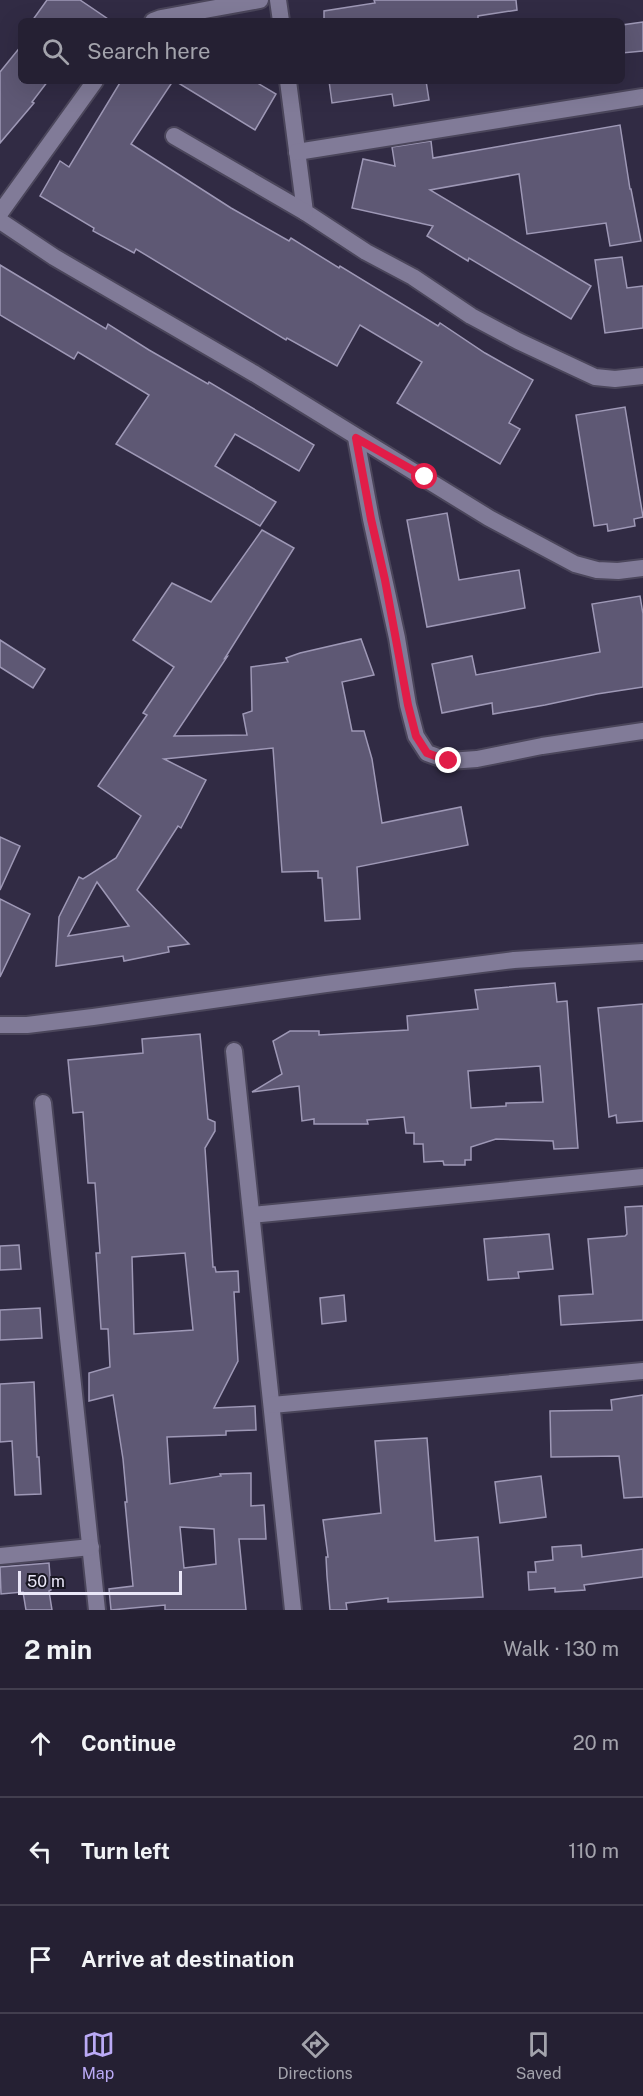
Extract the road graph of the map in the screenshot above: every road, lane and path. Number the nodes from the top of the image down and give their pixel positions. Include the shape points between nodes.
1 (260, 0) edge
2 (278, 0) edge
3 (161, 18) edge
4 (281, 18) edge
5 (93, 84) edge
6 (288, 84) edge
7 (643, 97) edge
8 (174, 136) dead end
9 (297, 152) junction
10 (305, 212) junction
11 (0, 213) edge
12 (0, 221) edge
13 (643, 376) edge
14 (356, 438) junction
15 (643, 568) edge
16 (643, 731) edge
17 (643, 952) edge
18 (0, 1025) edge
19 (234, 1051) dead end
20 (43, 1103) dead end
21 (643, 1177) edge
22 (252, 1215) junction
23 (643, 1371) edge
24 (272, 1405) junction
25 (91, 1547) junction
26 (0, 1556) edge
27 (97, 1610) edge
28 (293, 1610) edge

1 - 3 street
2 - 4 street
5 - 11 street
6 - 9 street
7 - 9 street
8 - 10 street
9 - 10 street
10 - 13 street via 518,341 595,377
12 - 14 street
14 - 15 street via 489,518 575,564 597,570
14 - 16 street via 408,705 416,736 427,753 449,761 477,759
17 - 18 street via 514,960 27,1025
19 - 22 street
20 - 25 street
21 - 22 street
22 - 24 street
23 - 24 street
24 - 28 street
25 - 26 street
25 - 27 street

